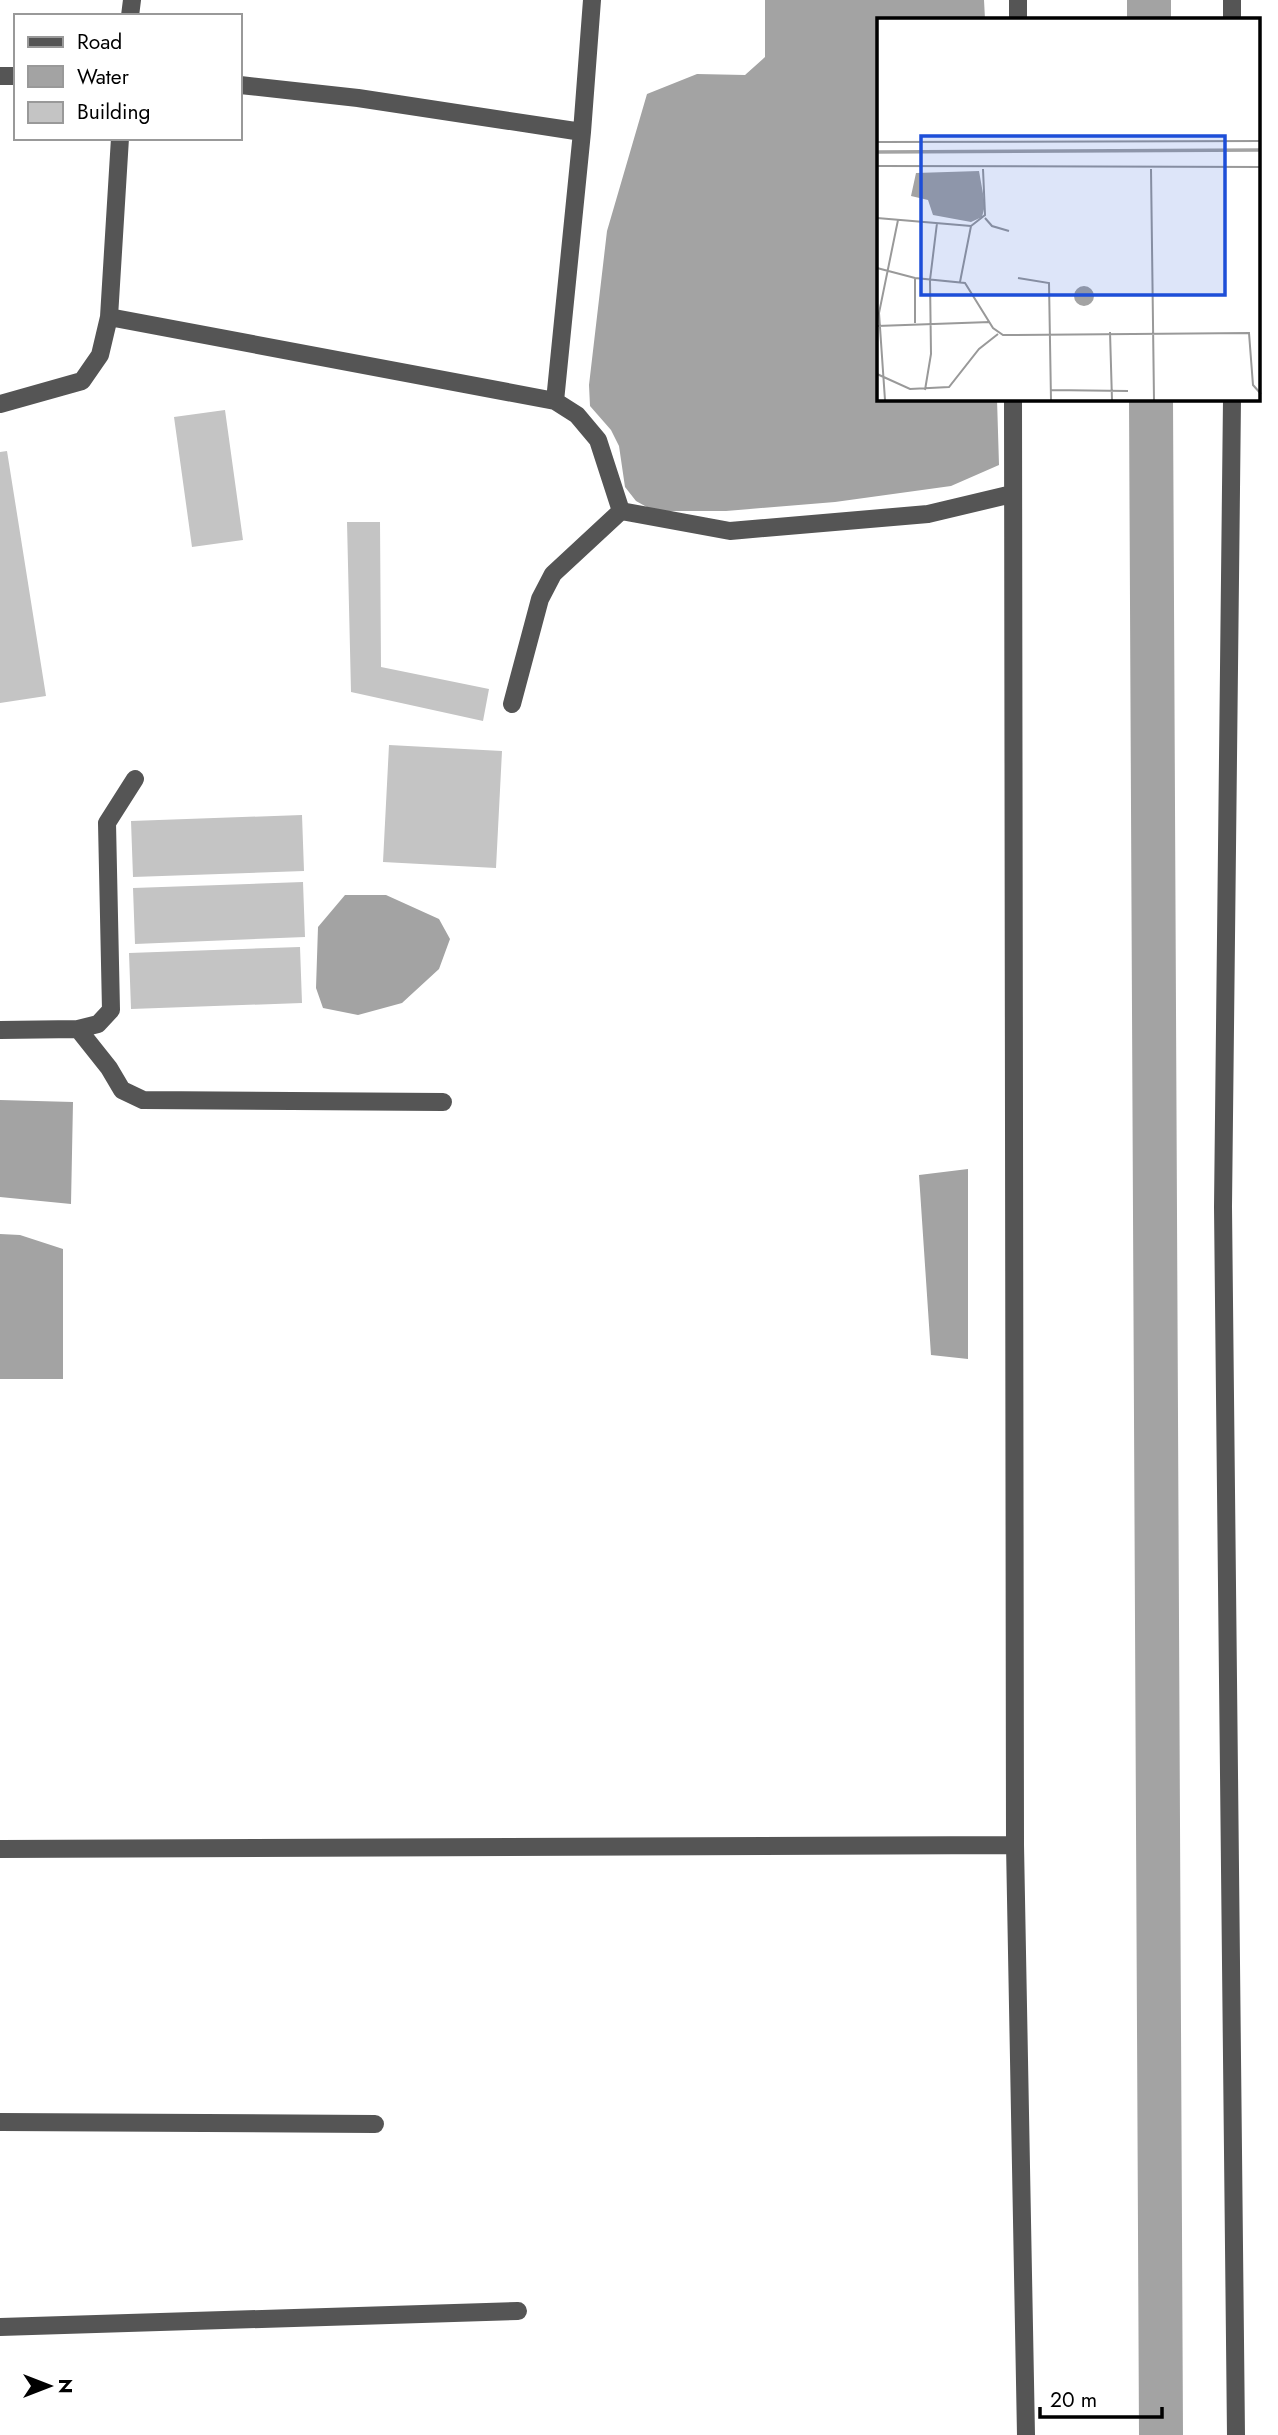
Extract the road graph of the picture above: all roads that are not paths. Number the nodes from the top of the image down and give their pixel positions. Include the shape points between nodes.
1 (592, 0) edge
2 (1018, 0) edge
3 (1232, 0) edge
4 (1018, 18) edge
5 (1232, 18) edge
6 (242, 85) edge
7 (582, 132) junction
8 (120, 140) edge
9 (109, 317) junction
10 (555, 401) junction
11 (1013, 401) edge
12 (1232, 401) edge
13 (0, 404) edge
14 (1012, 494) junction
15 (621, 511) junction
16 (512, 704) dead end
17 (135, 779) dead end
18 (78, 1029) junction
19 (0, 1030) edge
20 (443, 1102) dead end
21 (1015, 1845) junction
22 (0, 1849) edge
23 (0, 2122) edge
24 (375, 2124) dead end
25 (518, 2311) dead end
26 (0, 2327) edge
27 (1026, 2435) edge
28 (1236, 2435) edge

1 - 7 street
2 - 4 street
3 - 5 street
6 - 7 street
7 - 10 street
8 - 9 street
9 - 10 street
9 - 13 street via 100,355 82,381
10 - 15 street via 577,415 598,440
11 - 14 street
12 - 28 street via 1223,1207
14 - 15 street via 928,514 730,531
14 - 21 street
15 - 16 street via 553,574 540,599
17 - 18 street via 107,823 111,1010 98,1024
18 - 19 street
18 - 20 street via 122,1090 143,1100
21 - 22 street
21 - 27 street
23 - 24 street
25 - 26 street

